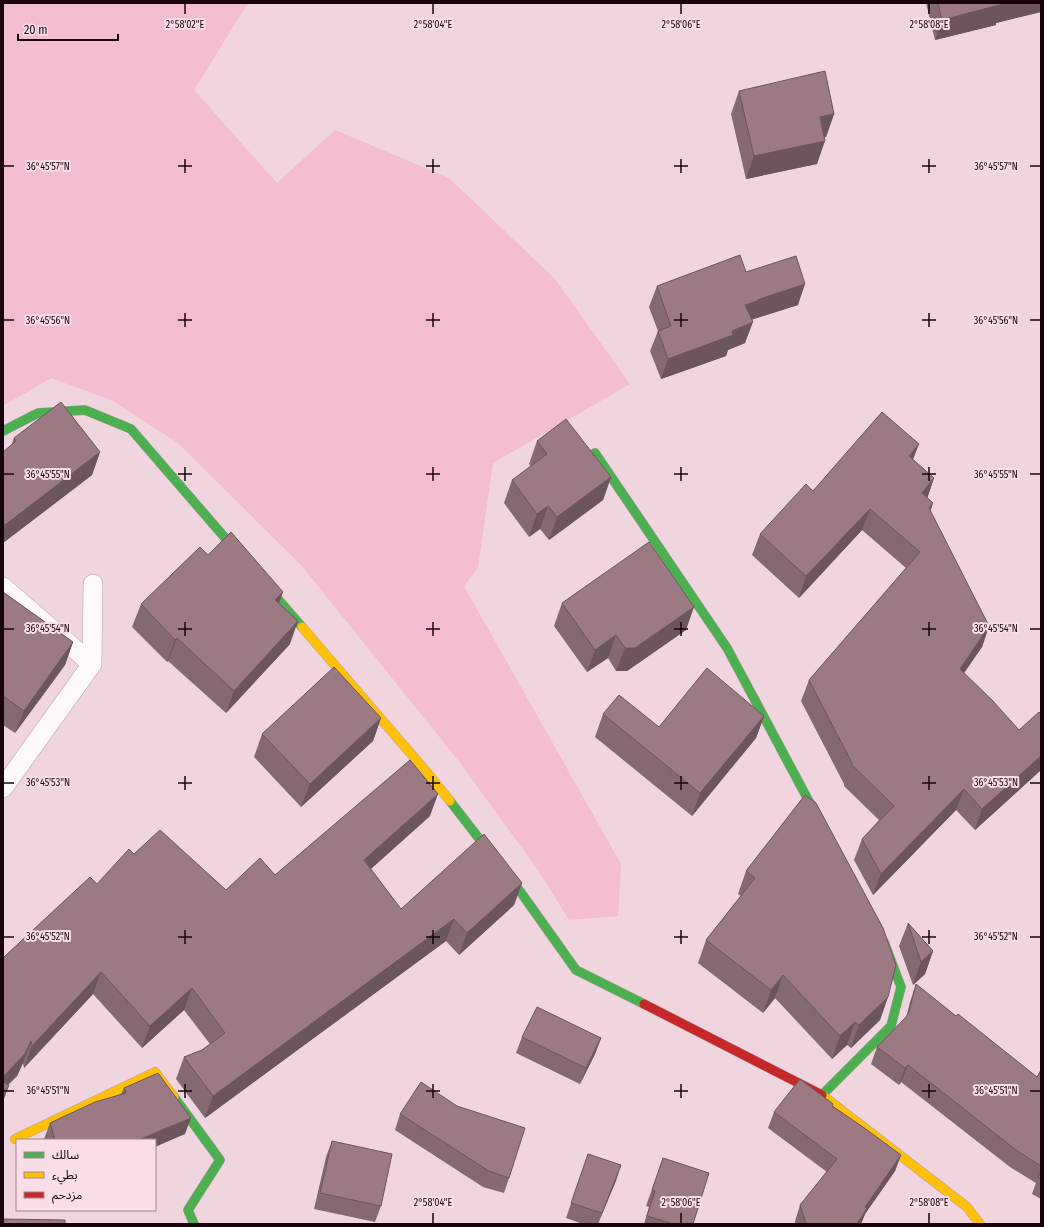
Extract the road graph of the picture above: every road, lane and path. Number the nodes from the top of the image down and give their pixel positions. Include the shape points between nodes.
1 (3, 432) edge
2 (595, 453) dead end
3 (93, 584) dead end
4 (3, 588) edge
5 (92, 664) junction
6 (3, 788) edge
7 (823, 828) edge
8 (879, 932) edge
9 (822, 1095) junction
10 (15, 1139) dead end
11 (194, 1224) edge
12 (980, 1224) edge

1 - 9 street via 38,413 85,410 131,429 430,776 522,894 576,970
2 - 7 street via 727,648
3 - 5 lane
4 - 5 lane
5 - 6 lane
8 - 9 street via 901,987 891,1026
9 - 12 street via 967,1207
10 - 11 street via 154,1072 220,1160 188,1210

